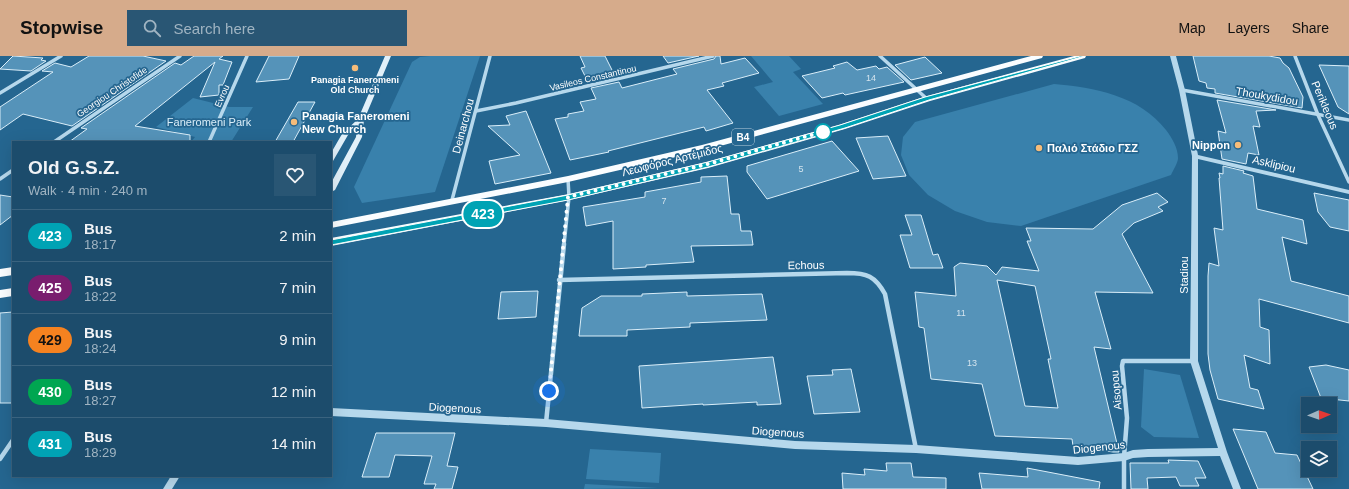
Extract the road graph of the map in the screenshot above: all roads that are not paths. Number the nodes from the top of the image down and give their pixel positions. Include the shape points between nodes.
1 (61, 56) edge
2 (180, 56) edge
3 (247, 56) edge
4 (388, 56) edge
5 (490, 56) edge
6 (713, 56) edge
7 (880, 56) edge
8 (1039, 56) edge
9 (1082, 56) edge
10 (1173, 56) edge
11 (1295, 56) edge
12 (917, 90) junction
13 (1182, 90) junction
14 (0, 94) edge
15 (927, 99) junction
16 (476, 110) junction
17 (1318, 115) junction
18 (361, 120) junction
19 (1349, 120) edge
20 (55, 141) edge
21 (209, 141) edge
22 (1195, 156) junction
23 (332, 157) edge
24 (12, 171) edge
25 (0, 179) edge
26 (568, 179) junction
27 (1349, 182) edge
28 (332, 188) edge
29 (1349, 192) edge
30 (568, 197) junction
31 (452, 200) junction
32 (332, 225) edge
33 (332, 242) edge
34 (12, 271) edge
35 (0, 273) edge
36 (559, 280) junction
37 (12, 292) edge
38 (0, 294) edge
39 (1194, 361) junction
40 (332, 412) edge
41 (546, 423) junction
42 (12, 441) edge
43 (916, 449) junction
44 (1223, 452) junction
45 (1124, 457) junction
46 (0, 459) edge
47 (1124, 489) edge
48 (1237, 489) edge

1 - 14 street
2 - 20 street, Georgiou Christofide
3 - 21 street, Evrou
4 - 18 main road
5 - 16 street, Deinarchou
6 - 16 street, Vasileos Constantinou via 516,103
7 - 12 street
8 - 12 main road, Λεωφόρος Αρτέμιδος / B4
9 - 15 main road, Λεωφόρος Αρτέμιδος / B4
10 - 13 street, Stadiou
11 - 17 street, Perikleous
12 - 15 street
12 - 26 main road, Λεωφόρος Αρτέμιδος / B4 via 702,148
13 - 17 street, Thoukydidou
13 - 22 street, Stadiou
15 - 30 main road, Λεωφόρος Αρτέμιδος / B4 via 842,127 708,164
16 - 31 street, Deinarchou
17 - 19 street, Thoukydidou
17 - 27 street, Perikleous
18 - 23 main road via 345,134
18 - 28 main road via 359,136
22 - 29 street, Asklipiou
22 - 39 street, Stadiou
24 - 25 street
26 - 30 street
26 - 31 main road, Λεωφόρος Αρτέμιδος / B4
30 - 33 main road, Λεωφόρος Αρτέμιδος / B4
30 - 36 street
31 - 32 main road, Λεωφόρος Αρτέμιδος / B4
34 - 35 main road
36 - 41 street
36 - 43 street, Echous via 847,273 872,276 885,294
37 - 38 main road
39 - 44 street, Stadiou
39 - 45 street, Aisopou via 1123,361 1127,418
40 - 41 street, Diogenous
41 - 43 street, Diogenous via 795,445
42 - 46 street
43 - 45 street, Diogenous via 1078,461
44 - 45 street, Diogenous via 1148,452
44 - 48 street, Stadiou
45 - 47 street, Aisopou

